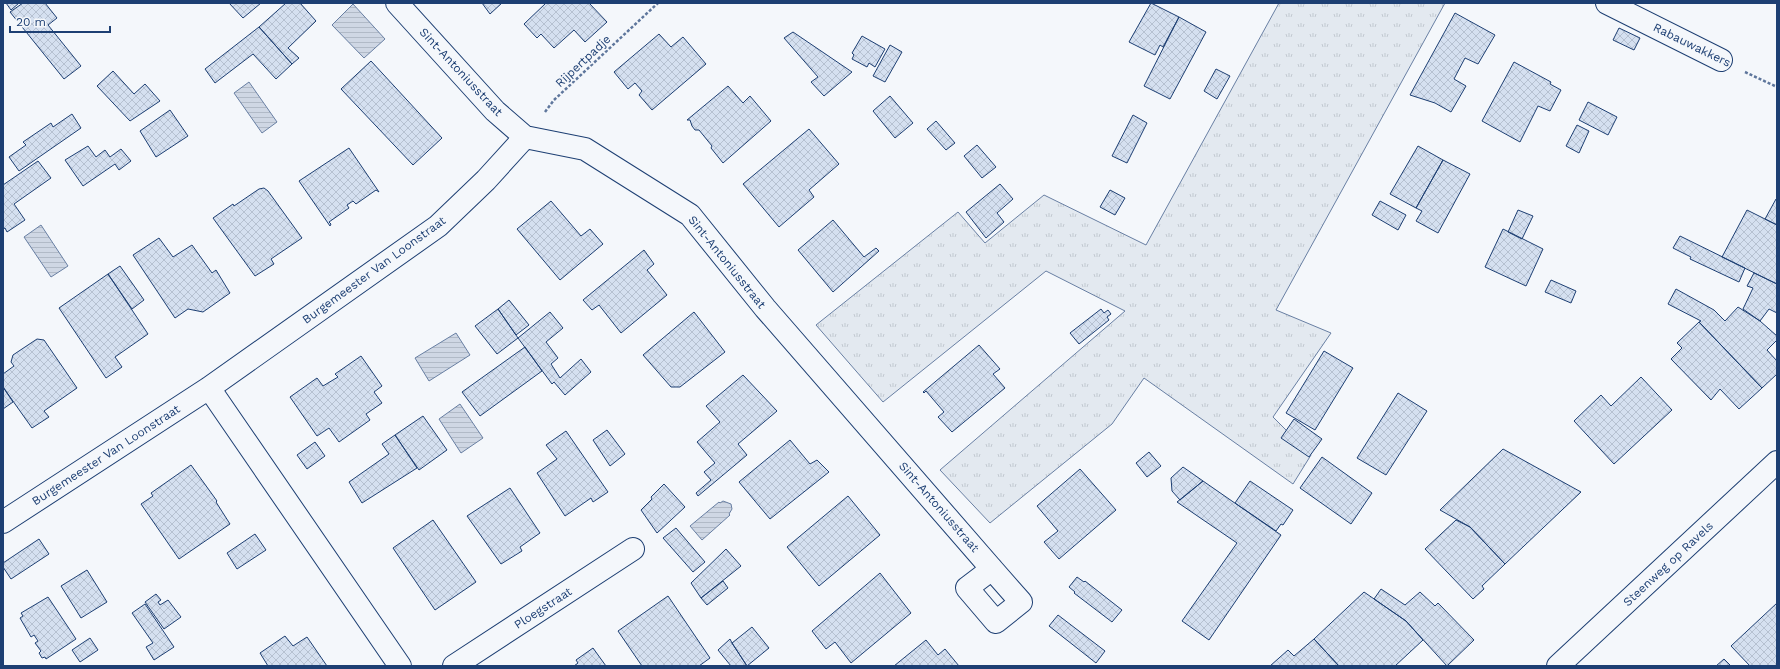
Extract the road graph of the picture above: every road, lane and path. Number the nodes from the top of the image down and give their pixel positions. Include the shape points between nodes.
1 (397, 3) edge
2 (658, 3) edge
3 (1607, 3) edge
4 (1721, 60) joint
5 (1777, 87) edge
6 (525, 137) junction
7 (209, 388) junction
8 (1777, 462) edge
9 (3, 522) edge
10 (633, 549) dead end
11 (992, 569) dead end
12 (400, 666) edge
13 (454, 666) edge
14 (1558, 666) edge

1 - 6 street, Sint-Antoniusstraat via 495,111
2 - 6 path, Rijpertpadje via 554,100
3 - 4 street, Rabauwakkers
4 - 5 path, Rabauwakkers
6 - 7 street, Burgemeester Van Loonstraat via 486,180 438,226
6 - 11 street, Sint-Antoniusstraat via 586,149 690,215 770,314
7 - 9 street, Burgemeester Van Loonstraat
7 - 12 street
8 - 14 street, Steenweg op Ravels
10 - 13 street, Ploegstraat

